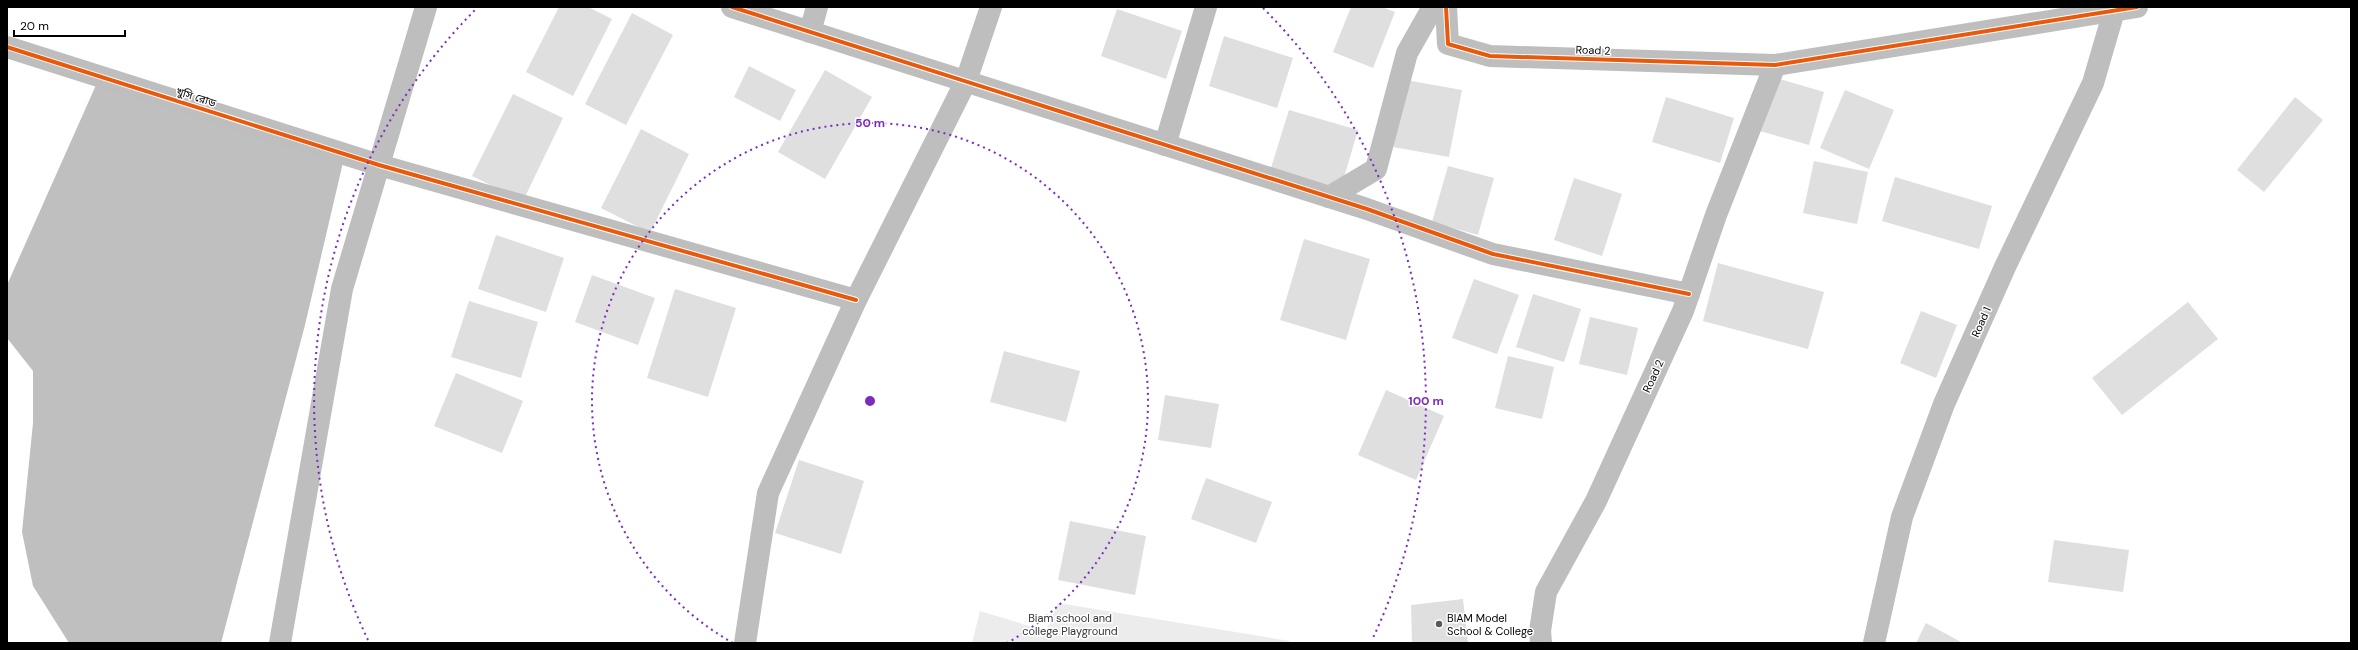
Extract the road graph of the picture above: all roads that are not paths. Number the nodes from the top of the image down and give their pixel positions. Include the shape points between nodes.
1 (426, 7) edge
2 (732, 7) edge
3 (817, 7) edge
4 (991, 7) edge
5 (1206, 7) edge
6 (1433, 7) edge
7 (1446, 7) edge
8 (2137, 7) edge
9 (2114, 10) junction
10 (810, 32) junction
11 (7, 47) edge
12 (1775, 65) junction
13 (966, 81) junction
14 (1165, 144) junction
15 (379, 165) junction
16 (1329, 197) junction
17 (1689, 294) junction
18 (856, 300) junction
19 (280, 643) edge
20 (745, 643) edge
21 (1541, 643) edge
22 (1874, 643) edge

1 - 15 street
2 - 10 street
3 - 10 street
4 - 13 street
5 - 14 street
6 - 16 street via 1407,53 1376,170
7 - 12 street, Road 2 via 1448,44 1490,56
8 - 9 street
9 - 12 street
9 - 22 street, Road 1 via 2093,83 2005,267 1944,404 1902,517
10 - 13 street
11 - 15 street, খুসি রোড
12 - 17 street, Road 2 via 1716,215
13 - 14 street
13 - 18 street
14 - 16 street
15 - 18 street, খুসি রোড
15 - 19 street via 342,289
16 - 17 street via 1493,254
17 - 21 street, Road 2 via 1596,501 1546,592 1540,631
18 - 20 street via 768,493

